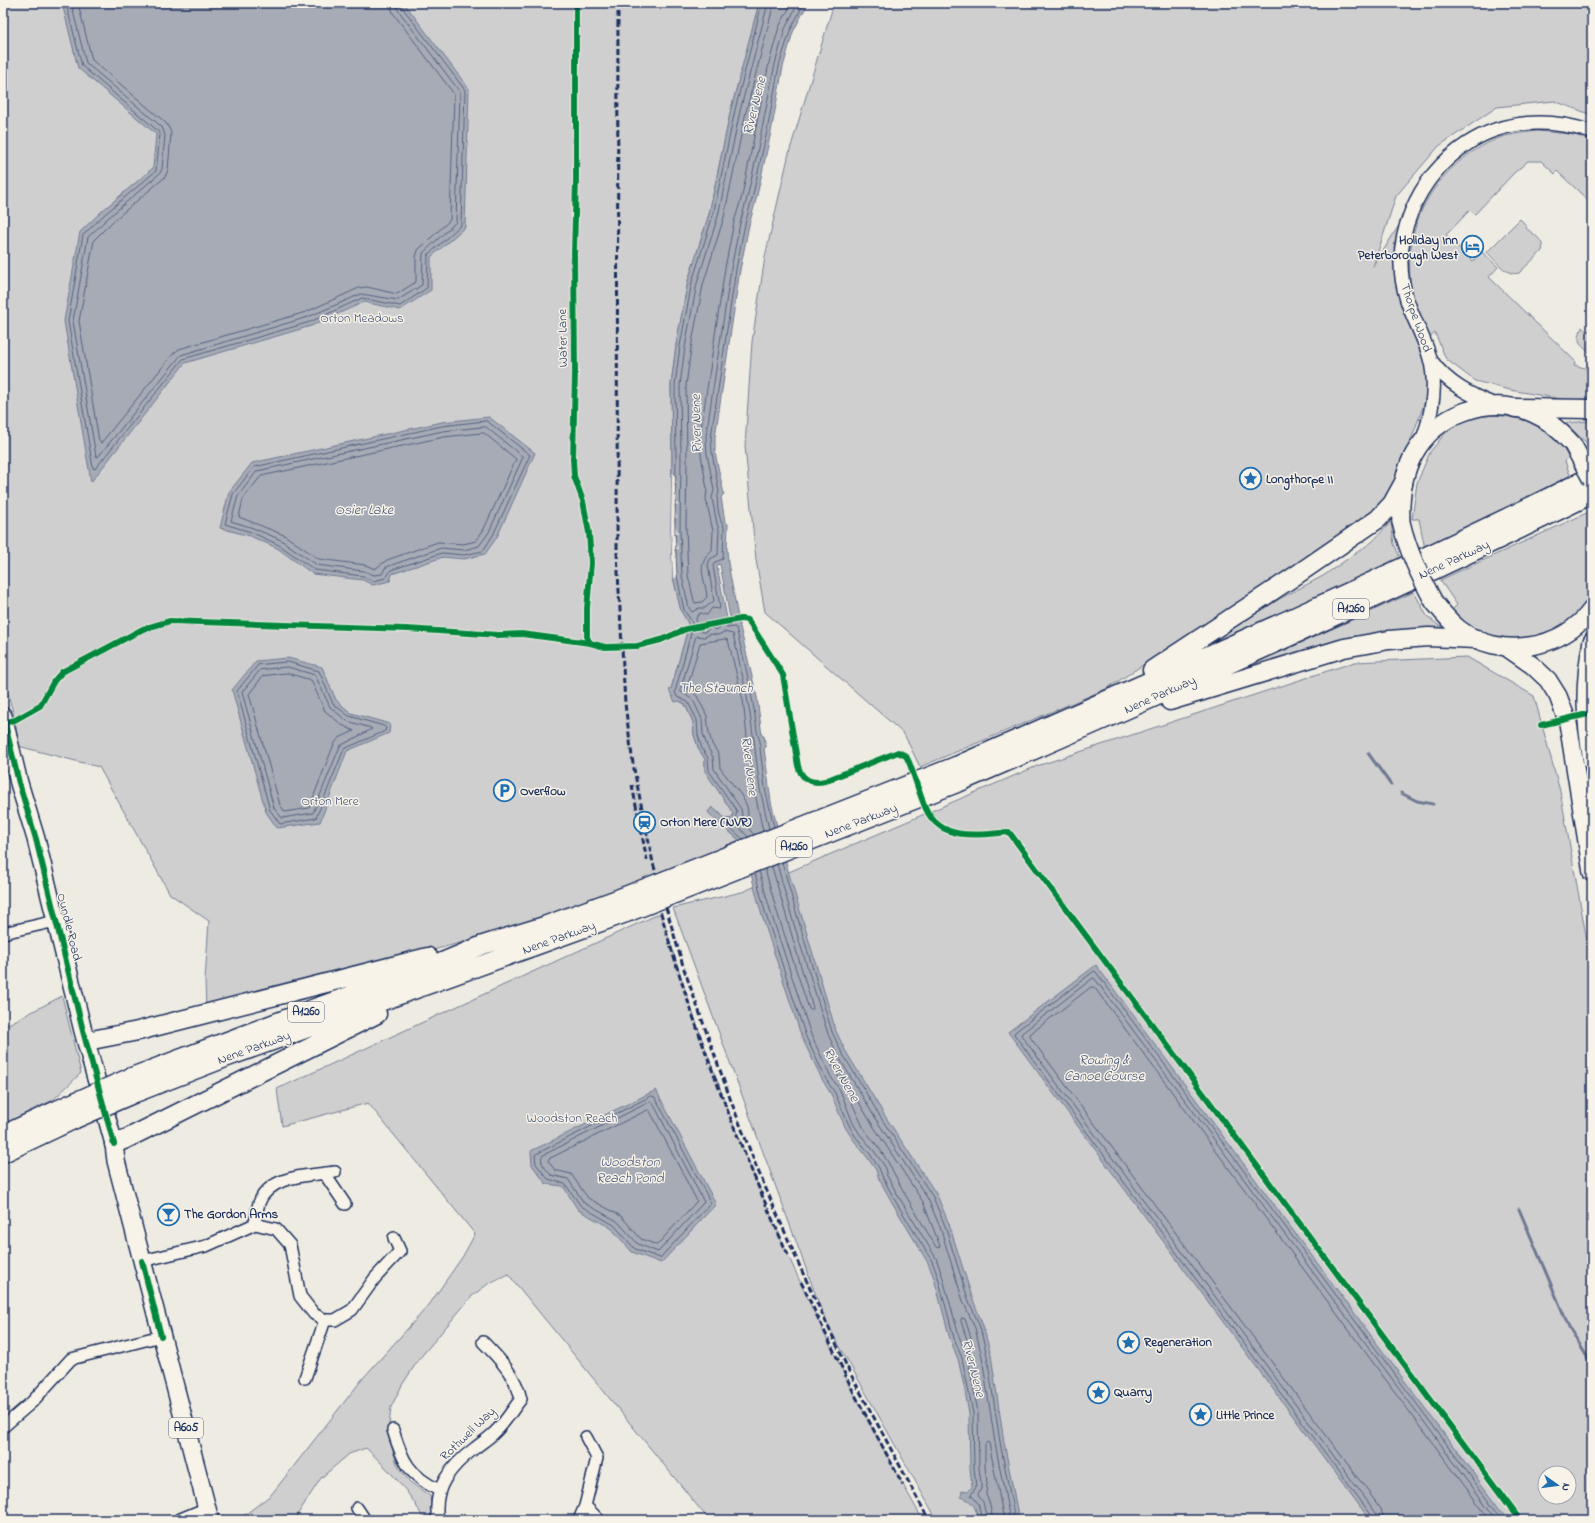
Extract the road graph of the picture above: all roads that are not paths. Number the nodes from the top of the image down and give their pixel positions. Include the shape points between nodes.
1 (1592, 132) edge
2 (1429, 358) junction
3 (1496, 406) junction
4 (1515, 408) junction
5 (1592, 409) edge
6 (1423, 441) junction
7 (1592, 476) edge
8 (1592, 480) edge
9 (1403, 484) junction
10 (1592, 494) edge
11 (1592, 609) edge
12 (1477, 639) junction
13 (1592, 641) edge
14 (1506, 647) junction
15 (1108, 699) junction
16 (1107, 719) junction
17 (4, 720) edge
18 (1592, 762) edge
19 (959, 773) junction
20 (1592, 873) edge
21 (623, 906) junction
22 (56, 922) junction
23 (3, 933) edge
24 (483, 945) junction
25 (485, 964) junction
26 (87, 1042) junction
27 (132, 1086) junction
28 (72, 1112) junction
29 (3, 1135) edge
30 (114, 1144) junction
31 (3, 1153) edge
32 (335, 1172) dead end
33 (324, 1173) junction
34 (345, 1204) dead end
35 (254, 1224) junction
36 (394, 1238) dead end
37 (142, 1261) junction
38 (325, 1320) junction
39 (161, 1336) junction
40 (484, 1342) dead end
41 (305, 1378) dead end
42 (3, 1427) edge
43 (393, 1430) dead end
44 (586, 1437) dead end
45 (439, 1490) junction
46 (585, 1506) junction
47 (357, 1508) dead end
48 (209, 1514) edge
49 (178, 1520) edge
50 (365, 1520) edge
51 (438, 1520) edge
52 (579, 1520) edge
53 (599, 1520) edge

1 - 2 street, Thorpe Wood via 1576,126 1555,123 1516,124 1472,140 1457,150 1428,179 1409,216 1402,259 1406,299
2 - 3 street, Thorpe Wood via 1452,384
2 - 6 street, Thorpe Wood via 1433,376 1433,396 1431,417
3 - 4 main road
3 - 6 main road via 1468,410 1455,415 1443,422
4 - 5 highway
4 - 8 main road, bridge via 1532,413 1561,431 1573,445
6 - 9 main road via 1407,469
7 - 15 highway, Nene Parkway / A1260 via 1308,611
9 - 12 main road, bridge via 1401,522 1406,544 1423,581 1434,602 1446,617 1460,630
9 - 15 highway via 1392,504 1378,519
10 - 16 highway, Nene Parkway / A1260 via 1314,626
11 - 14 main road via 1578,625 1562,636 1532,646
12 - 14 main road
12 - 16 highway via 1428,637 1389,640 1344,648
13 - 18 main road via 1585,695
14 - 20 main road via 1548,680 1558,696 1568,723
15 - 19 highway, Nene Parkway / A1260
16 - 19 highway, Nene Parkway / A1260
17 - 22 main road, Oundle Road / A605
19 - 21 highway, Nene Parkway / A1260, bridge
21 - 24 highway, Nene Parkway / A1260
21 - 25 highway, Nene Parkway / A1260
22 - 23 street
22 - 26 main road, Oundle Road / A605
24 - 26 highway
24 - 27 highway, Nene Parkway / A1260 via 423,970 308,1011
25 - 27 highway, Nene Parkway / A1260 via 224,1058
25 - 30 highway via 350,1027
26 - 30 main road, Oundle Road / A605
27 - 28 highway, Nene Parkway / A1260, bridge
28 - 29 highway, Nene Parkway / A1260
28 - 31 highway, Nene Parkway / A1260
30 - 37 main road, Oundle Road / A605 via 116,1161
32 - 33 street
33 - 34 street
33 - 35 street via 286,1179 270,1187 259,1202
35 - 37 street via 206,1246
35 - 38 street via 276,1229 290,1245 300,1296 314,1314
36 - 38 street via 400,1251 375,1278 352,1310 335,1320
37 - 39 main road, Oundle Road / A605
38 - 41 street
39 - 42 street via 70,1360 32,1402
39 - 48 main road, Oundle Road / A605
40 - 45 street, Rothwell Way via 501,1360 519,1388 521,1399 494,1433 460,1459
43 - 45 street via 408,1467 416,1476
44 - 46 street via 597,1458
45 - 51 street, Rothwell Way
46 - 52 street
46 - 53 street
47 - 50 street
48 - 49 street

